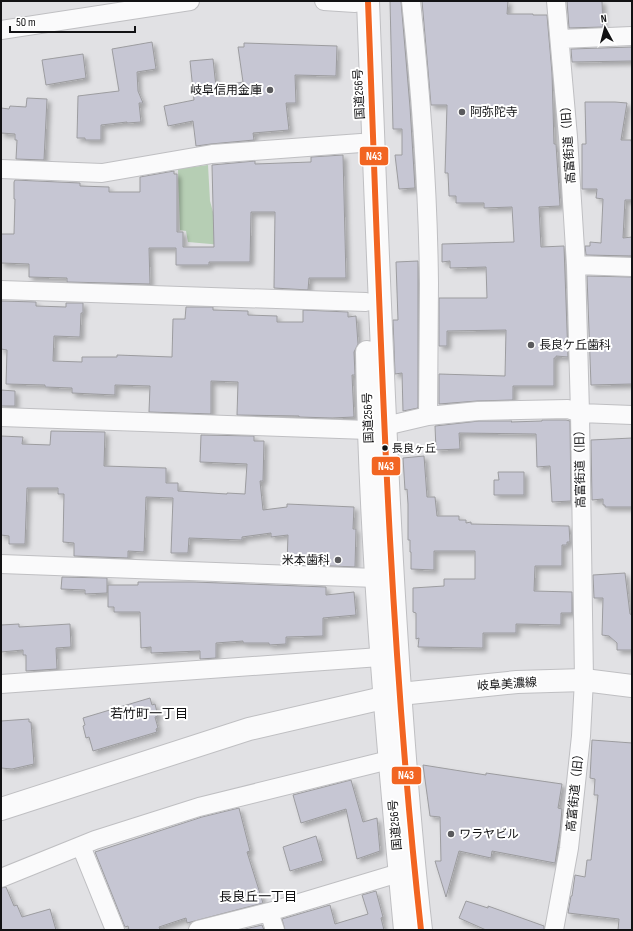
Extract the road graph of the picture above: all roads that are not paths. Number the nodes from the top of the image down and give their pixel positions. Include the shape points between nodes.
1 (190, 1) edge
2 (324, 1) edge
3 (411, 1) edge
4 (556, 1) edge
5 (359, 2) edge
6 (1, 30) edge
7 (632, 36) edge
8 (560, 39) junction
9 (361, 143) junction
10 (1, 169) edge
11 (576, 265) junction
12 (632, 267) edge
13 (1, 290) edge
14 (366, 302) junction
15 (580, 413) junction
16 (632, 415) edge
17 (428, 416) junction
18 (1, 417) edge
19 (376, 428) junction
20 (1, 564) edge
21 (376, 578) junction
22 (380, 657) junction
23 (584, 680) junction
24 (1, 684) edge
25 (632, 686) edge
26 (392, 696) junction
27 (389, 760) junction
28 (1, 808) edge
29 (81, 846) junction
30 (399, 873) junction
31 (1, 878) edge
32 (269, 912) junction
33 (115, 930) edge
34 (198, 930) edge
35 (275, 930) edge
36 (405, 930) edge
37 (420, 930) edge
38 (554, 930) edge

1 - 6 street
2 - 5 street
3 - 17 street via 424,141 429,282
4 - 8 street, 高富街道（旧）
5 - 9 main road, 国道256号
5 - 19 main road, 国道256号
7 - 8 street
8 - 11 street, 高富街道（旧）
9 - 10 street via 212,154 102,173
9 - 14 main road, 国道256号
11 - 12 street
11 - 15 street, 高富街道（旧）
13 - 14 street
14 - 19 main road, 国道256号
15 - 16 street
15 - 17 street via 568,410 485,411
15 - 23 street, 高富街道（旧）
17 - 19 street
18 - 19 street
19 - 21 main road, 国道256号
19 - 26 main road, 国道256号
20 - 21 street
21 - 22 main road, 国道256号
22 - 24 street
22 - 26 main road, 国道256号
23 - 25 main road, 岐阜美濃線
23 - 26 main road, 岐阜美濃線 via 517,682
23 - 38 street, 高富街道（旧） via 582,736 569,848
26 - 27 main road, 国道256号
26 - 28 main road, 岐阜美濃線 via 249,729
26 - 37 main road, 国道256号
27 - 29 street via 199,808
27 - 30 main road, 国道256号
29 - 31 street
29 - 33 street
30 - 32 street
30 - 36 main road, 国道256号
32 - 34 street
32 - 35 street

